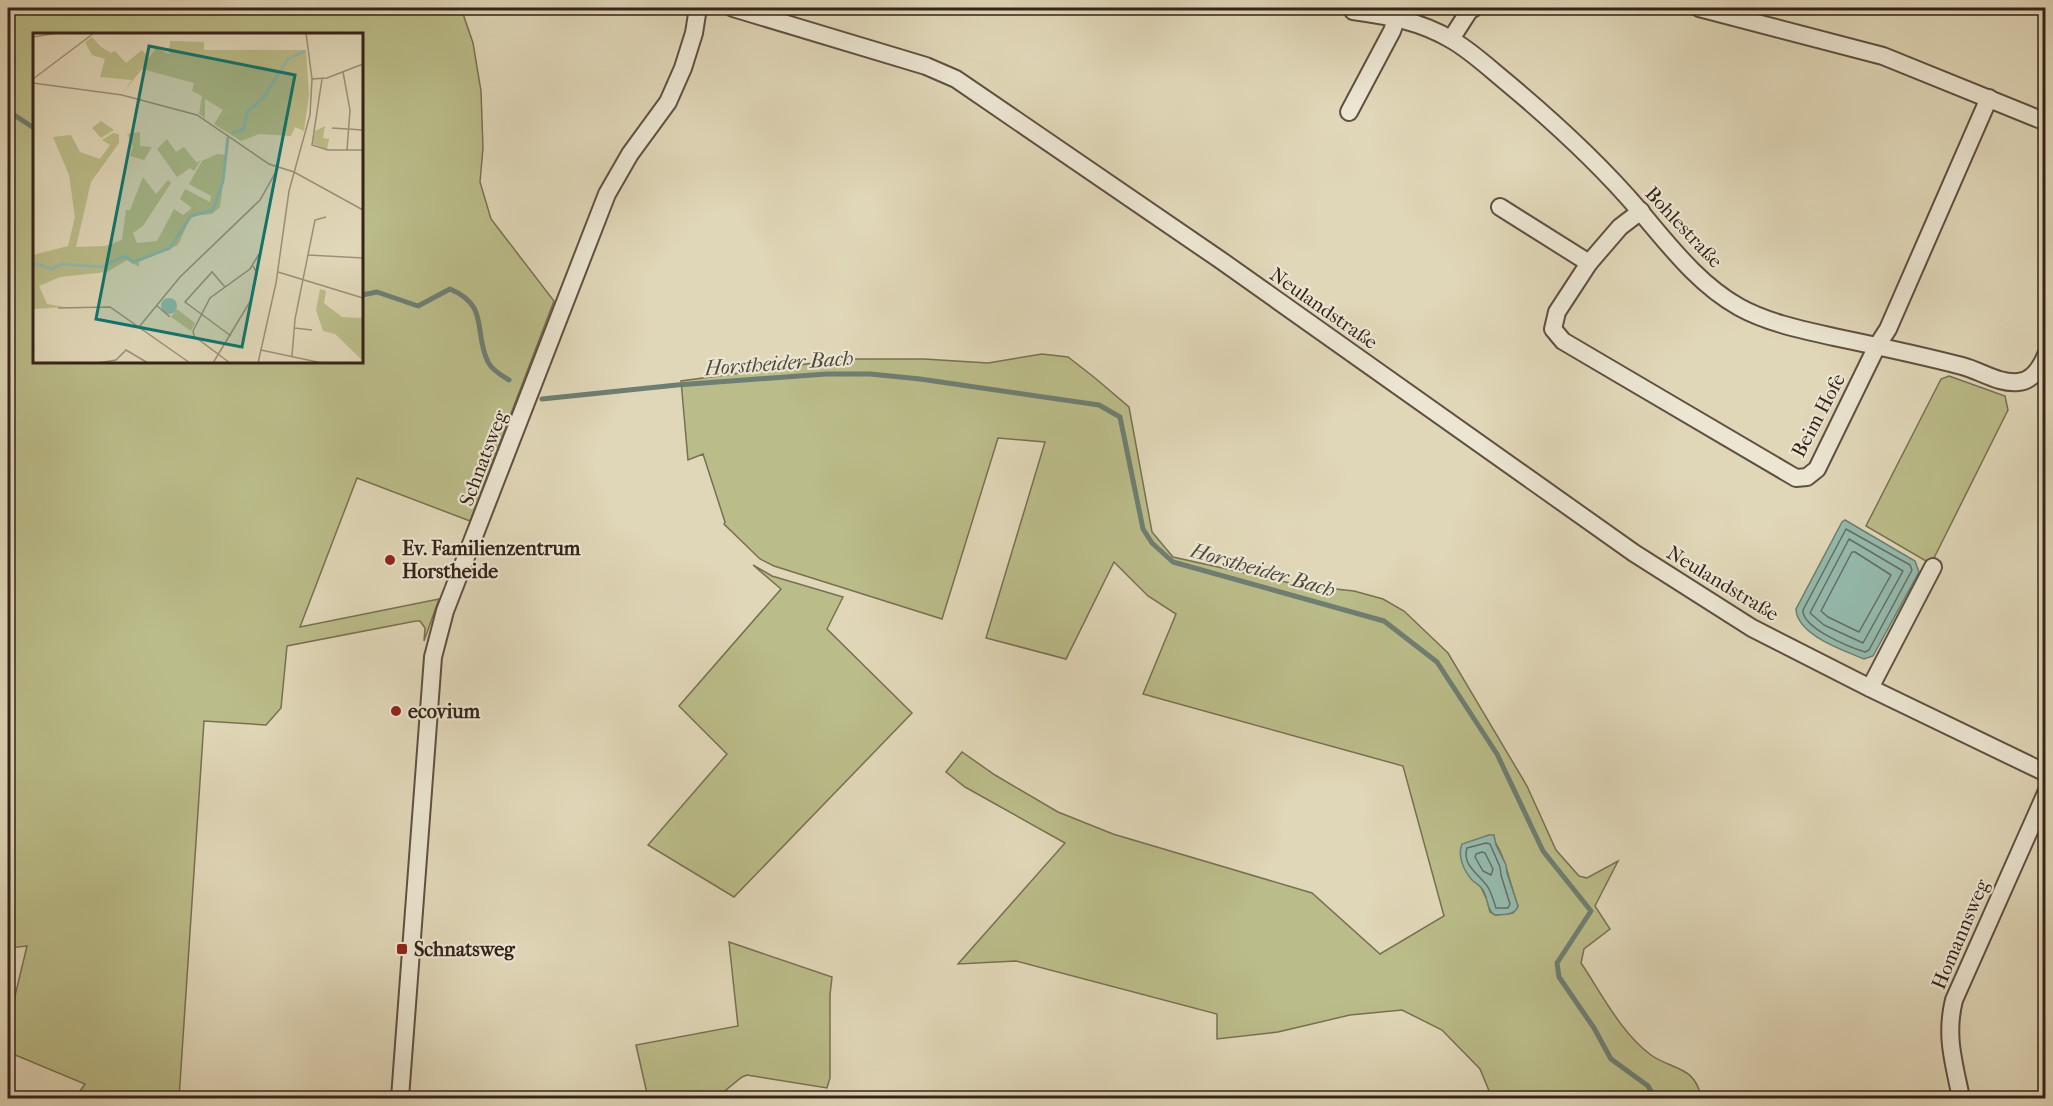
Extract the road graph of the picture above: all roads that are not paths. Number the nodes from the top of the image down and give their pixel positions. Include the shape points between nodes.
1 (699, 8) edge
2 (733, 8) edge
3 (1474, 8) edge
4 (1699, 8) edge
5 (1353, 11) dead end
6 (1397, 17) junction
7 (1452, 39) junction
8 (1989, 98) junction
9 (1349, 112) dead end
10 (2046, 122) edge
11 (1500, 207) dead end
12 (1641, 211) junction
13 (1589, 263) junction
14 (1877, 346) junction
15 (2046, 355) edge
16 (1933, 567) dead end
17 (1870, 688) junction
18 (2046, 773) edge
19 (2046, 793) edge
20 (400, 1098) edge
21 (1961, 1098) edge

1 - 20 street, Schnatsweg via 692,42 668,102 607,194 439,633 432,668
2 - 17 street, Neulandstraße via 926,66 956,79 1219,259 1634,553 1752,628
3 - 7 street
4 - 8 street via 1883,56
5 - 6 street, Bohlestraße
6 - 7 street, Bohlestraße
6 - 9 street
7 - 12 street, Bohlestraße via 1578,145
8 - 10 street
8 - 14 street, Beim Hofe via 1888,329
11 - 13 street
12 - 13 street, Beim Hofe via 1620,227
12 - 14 street, Bohlestraße via 1668,246 1706,284 1739,307 1801,329
13 - 14 street, Beim Hofe via 1557,312 1553,329 1563,340 1796,478 1807,477 1817,469
14 - 15 street, Bohlestraße via 1965,366 2004,382 2030,378
16 - 17 street
17 - 18 street, Neulandstraße
19 - 21 street, Homannsweg via 1954,1000 1950,1039

